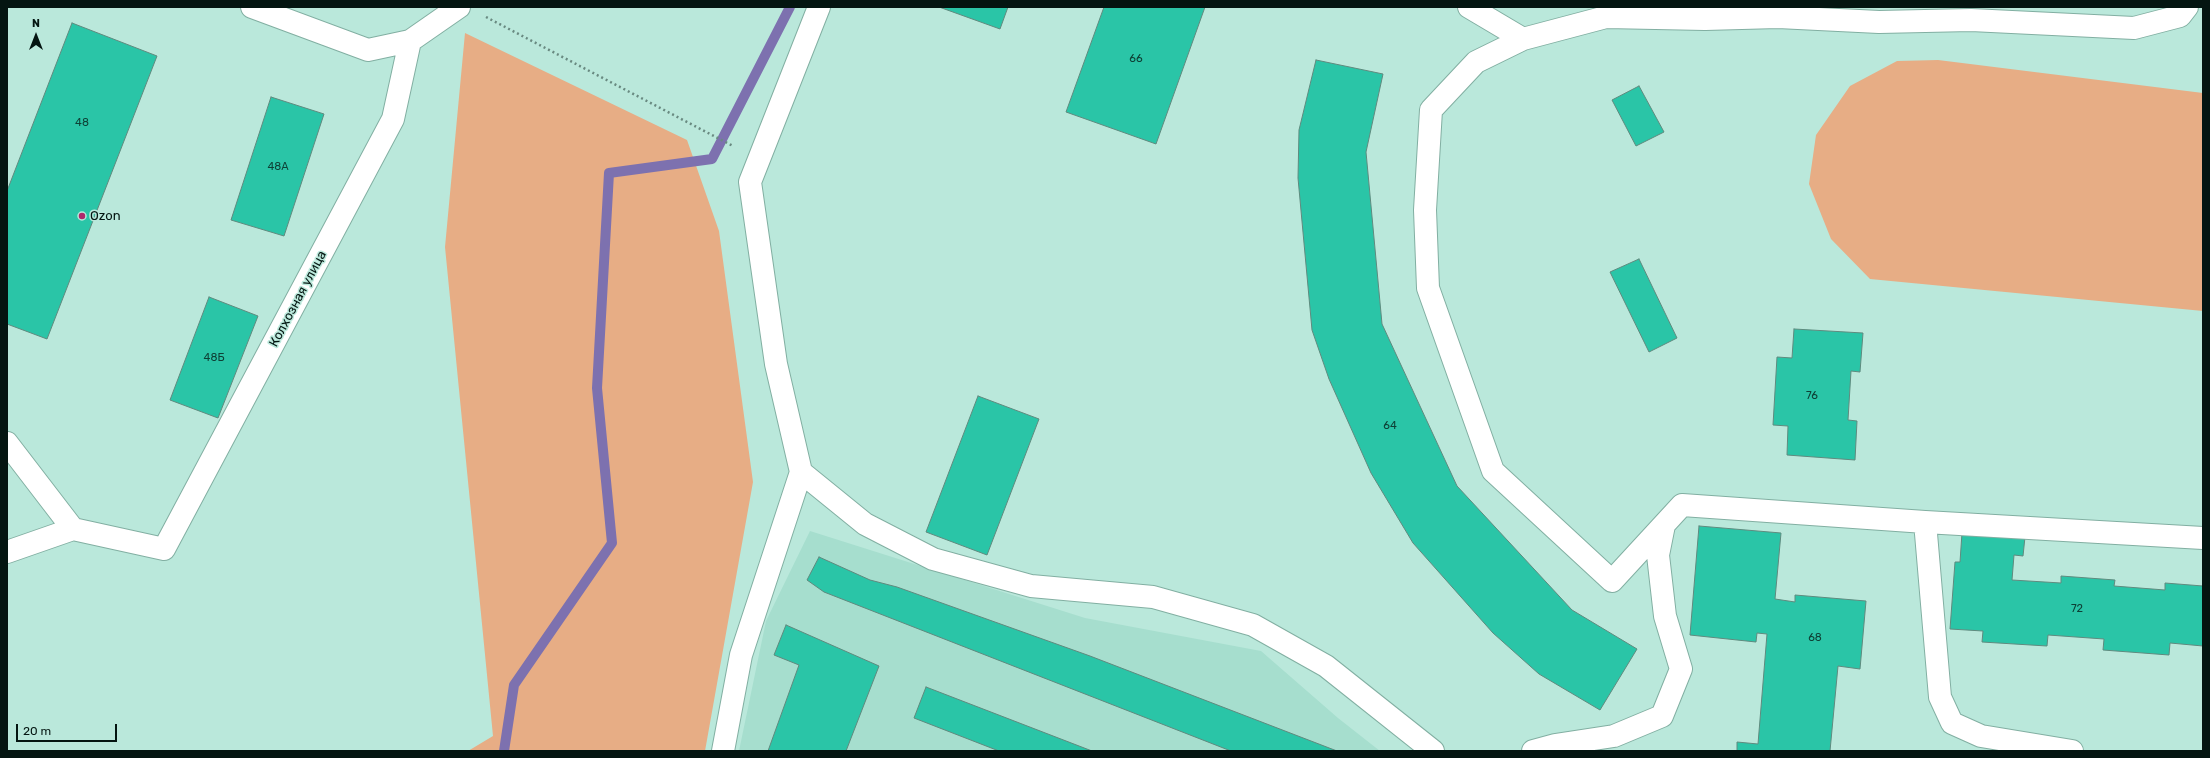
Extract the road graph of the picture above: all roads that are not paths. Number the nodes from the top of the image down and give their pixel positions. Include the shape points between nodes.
1 (252, 7) edge
2 (459, 7) edge
3 (819, 7) edge
4 (1469, 7) edge
5 (2187, 7) edge
6 (1523, 39) junction
7 (410, 41) junction
8 (7, 443) edge
9 (801, 472) junction
10 (1925, 522) junction
11 (1665, 523) junction
12 (73, 529) junction
13 (2203, 538) edge
14 (7, 552) edge
15 (723, 751) edge
16 (1433, 751) edge
17 (1533, 751) edge
18 (2072, 751) edge

1 - 7 street via 368,50
2 - 7 street
3 - 9 street via 750,182 776,364
4 - 6 street
5 - 6 street via 2180,16 2134,28 1971,20 1879,22 1778,17 1606,17
6 - 11 street via 1476,62 1431,110 1425,210 1428,288 1493,470 1612,581
7 - 12 street, Колхозная улица via 393,119 164,549
8 - 12 street
9 - 15 street via 741,654
9 - 16 street via 865,524 933,559 1031,586 1153,597 1253,625 1326,666
10 - 11 street via 1682,505
10 - 13 street
10 - 18 street via 1940,697 1952,723 1981,736
11 - 17 street via 1658,555 1663,601 1681,669 1662,716 1614,736
12 - 14 street

